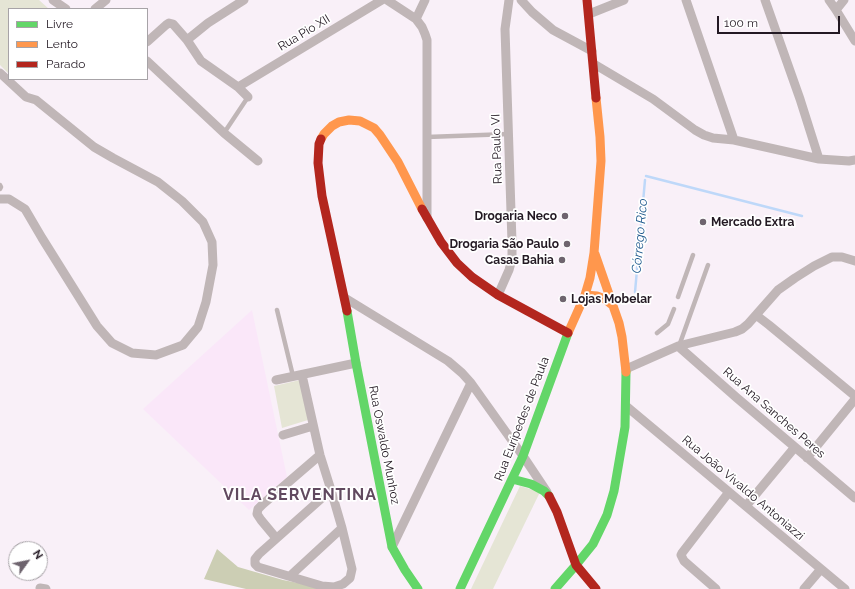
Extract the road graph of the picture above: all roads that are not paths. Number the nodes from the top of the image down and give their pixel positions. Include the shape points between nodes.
1 (53, 0) edge
2 (106, 0) edge
3 (244, 0) edge
4 (382, 0) edge
5 (387, 0) edge
6 (424, 0) edge
7 (509, 0) edge
8 (521, 0) edge
9 (588, 0) edge
10 (624, 0) edge
11 (686, 0) edge
12 (765, 0) edge
13 (829, 0) edge
14 (844, 0) edge
15 (65, 8) edge
16 (96, 8) edge
17 (836, 10) junction
18 (589, 14) junction
19 (416, 19) junction
20 (187, 40) junction
21 (148, 41) edge
22 (855, 41) edge
23 (592, 51) junction
24 (148, 63) edge
25 (594, 64) junction
26 (0, 73) edge
27 (238, 87) junction
28 (248, 97) joint
29 (224, 133) junction
30 (509, 134) junction
31 (427, 137) junction
32 (734, 140) junction
33 (819, 159) junction
34 (855, 160) edge
35 (258, 162) dead end
36 (0, 185) edge
37 (0, 189) edge
38 (0, 199) edge
39 (427, 220) junction
40 (594, 253) junction
41 (693, 255) dead end
42 (855, 261) edge
43 (708, 265) dead end
44 (498, 295) junction
45 (585, 295) junction
46 (678, 297) dead end
47 (345, 298) junction
48 (611, 304) junction
49 (674, 309) dead end
50 (277, 310) dead end
51 (756, 315) junction
52 (568, 333) junction
53 (657, 333) dead end
54 (678, 346) junction
55 (356, 363) junction
56 (626, 369) junction
57 (298, 375) junction
58 (276, 380) dead end
59 (471, 383) junction
60 (855, 398) edge
61 (626, 406) junction
62 (313, 426) junction
63 (283, 435) dead end
64 (795, 447) junction
65 (320, 454) junction
66 (523, 456) junction
67 (807, 458) junction
68 (512, 479) junction
69 (331, 490) junction
70 (729, 492) junction
71 (549, 496) junction
72 (855, 498) edge
73 (746, 506) junction
74 (342, 528) junction
75 (276, 538) junction
76 (392, 547) junction
77 (576, 565) junction
78 (822, 569) junction
79 (290, 576) junction
80 (418, 589) edge
81 (460, 589) edge
82 (555, 589) edge
83 (596, 589) edge
84 (716, 589) edge
85 (804, 589) edge
86 (845, 589) edge

1 - 15 street
2 - 16 street
3 - 20 street
4 - 27 street, Rua Pio XII
5 - 19 street
6 - 19 street
7 - 30 street, Rua Paulo VI via 505,29
8 - 23 street via 553,30
9 - 18 street, Rua Eurípedes de Paula
10 - 18 street
11 - 32 street
12 - 33 street
13 - 17 street
14 - 17 street
17 - 22 street
18 - 23 street, Rua Eurípedes de Paula
19 - 31 street via 422,26 427,40
20 - 21 street via 173,24 169,23
20 - 27 street via 201,61
23 - 25 street, Rua Eurípedes de Paula
24 - 29 street
25 - 32 street via 653,99 704,135
25 - 40 street, Rua Eurípedes de Paula via 601,161
26 - 38 street via 94,147 158,182 203,222 212,242 213,265 198,327 183,345 156,355 132,352 112,343 97,326 25,209 9,199
27 - 28 street
28 - 29 lane
29 - 35 street
30 - 31 lane
30 - 44 street, Rua Paulo VI via 512,259
31 - 39 street
32 - 33 street
33 - 34 street
36 - 37 lane
39 - 44 street, Rua Oswaldo Munhoz via 457,263 472,278
39 - 47 street, Rua Oswaldo Munhoz via 398,162 377,132 360,121 349,120 332,126 319,144 318,163 322,196
40 - 45 street, Rua Eurípedes de Paula
40 - 48 street
41 - 46 lane
42 - 51 street via 842,257 832,258 814,266 778,290
43 - 54 lane
44 - 52 street, Rua Oswaldo Munhoz
45 - 48 street via 597,296
45 - 52 street, Rua Eurípedes de Paula
47 - 55 street, Rua Oswaldo Munhoz
47 - 59 street via 448,361
48 - 56 street via 619,323
49 - 53 lane via 668,324
50 - 57 lane
51 - 54 street via 742,329
51 - 60 street
52 - 66 street, Rua Eurípedes de Paula
54 - 56 street
54 - 64 street, Rua Ana Sanches Peres
55 - 57 street
55 - 76 street, Rua Oswaldo Munhoz
56 - 61 street
57 - 58 street
57 - 62 street
59 - 66 street
59 - 76 street
60 - 67 street
61 - 70 street, Rua João Vivaldo Antoniazzi
61 - 77 street via 619,466 607,515 594,544
62 - 63 street
62 - 65 street
64 - 67 street, Rua Ana Sanches Peres
64 - 73 street
65 - 69 street
65 - 75 street via 258,509 257,514
66 - 68 street, Rua Eurípedes de Paula
66 - 71 street
67 - 72 street, Rua Ana Sanches Peres
68 - 71 street via 531,484
68 - 81 street, Rua Eurípedes de Paula
69 - 74 street
69 - 75 street
70 - 73 street, Rua João Vivaldo Antoniazzi
70 - 84 street via 682,553 684,561
71 - 77 street via 558,512
73 - 78 street, Rua João Vivaldo Antoniazzi
74 - 79 street
74 - 79 street via 352,569 350,578 334,587
75 - 79 street via 255,559 255,564
76 - 80 street, Rua Oswaldo Munhoz
77 - 82 street
77 - 83 street
78 - 85 street
78 - 86 street, Rua João Vivaldo Antoniazzi

